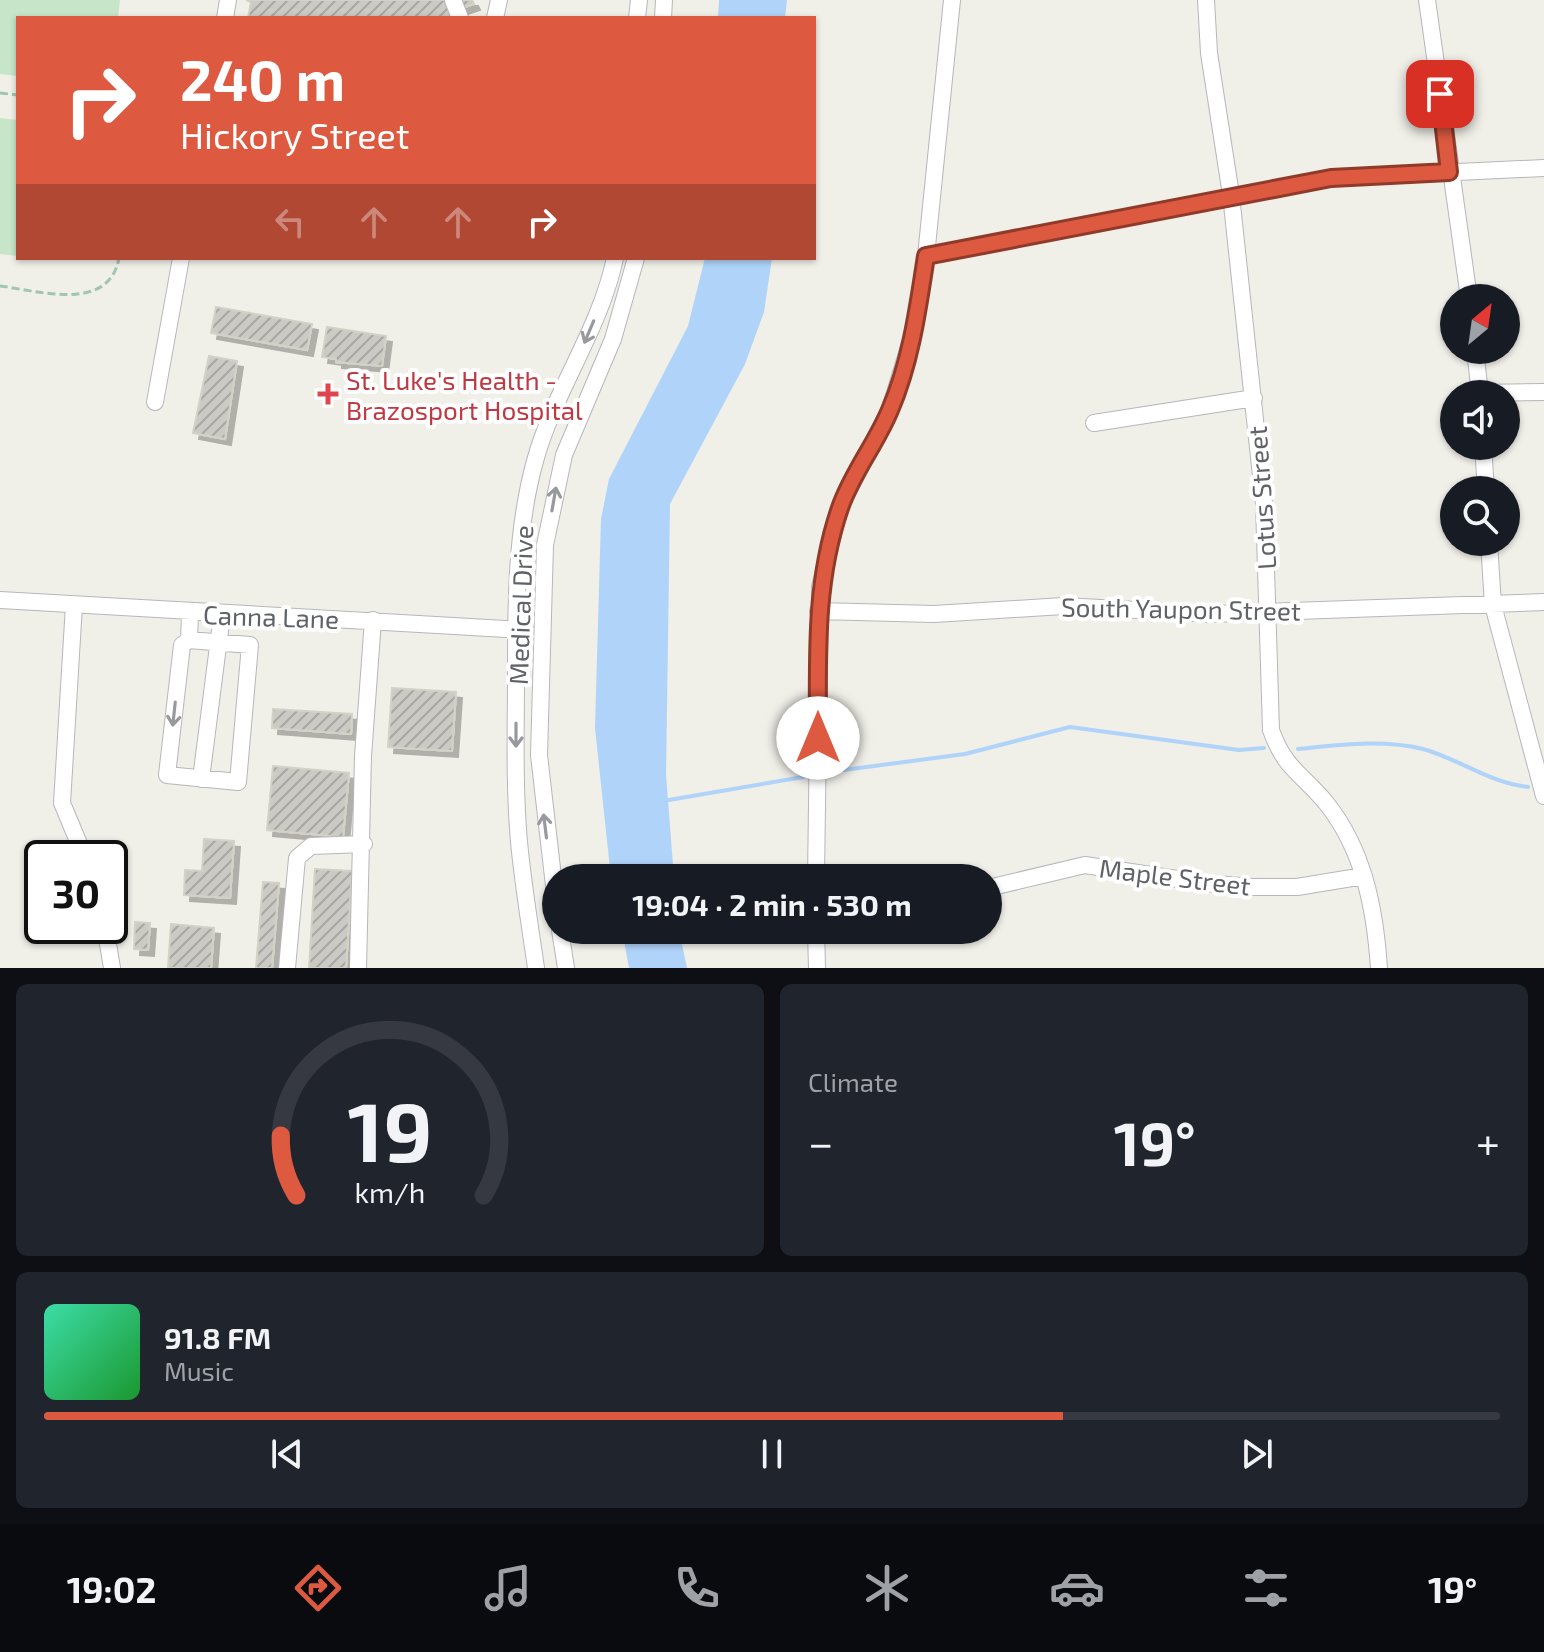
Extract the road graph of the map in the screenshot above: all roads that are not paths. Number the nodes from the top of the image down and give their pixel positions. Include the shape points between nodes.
1 (952, 0) edge
2 (1206, 0) edge
3 (1427, 0) edge
4 (1544, 168) edge
5 (1449, 172) junction
6 (1231, 195) junction
7 (926, 256) junction
8 (181, 260) edge
9 (614, 260) edge
10 (635, 262) edge
11 (1467, 284) edge
12 (1520, 392) edge
13 (1544, 392) edge
14 (1254, 398) junction
15 (155, 402) dead end
16 (1094, 423) dead end
17 (1490, 556) edge
18 (0, 600) edge
19 (1544, 602) edge
20 (74, 605) junction
21 (1493, 605) junction
22 (818, 611) junction
23 (1267, 611) junction
24 (190, 613) junction
25 (222, 615) junction
26 (373, 620) junction
27 (516, 629) junction
28 (541, 632) junction
29 (189, 640) junction
30 (220, 642) junction
31 (201, 779) junction
32 (1544, 796) edge
33 (77, 840) edge
34 (364, 844) junction
35 (552, 864) edge
36 (816, 864) edge
37 (1364, 876) junction
38 (1002, 885) edge
39 (108, 944) edge
40 (562, 944) edge
41 (816, 944) edge
42 (112, 968) edge
43 (287, 968) edge
44 (358, 968) edge
45 (536, 968) edge
46 (566, 968) edge
47 (817, 968) edge
48 (1379, 968) edge

1 - 7 street
2 - 6 street, Lotus Street
3 - 5 street
4 - 5 street
5 - 6 street via 1346,177
5 - 11 street
6 - 7 street
6 - 14 street, Lotus Street
7 - 22 street via 902,375 880,432 840,507
8 - 15 street
9 - 10 street
9 -> 27 street, Medical Drive via 535,461 520,543
28 -> 10 street, Medical Drive via 545,545 556,484 613,339
12 - 13 street
14 - 16 street
14 - 23 street, Lotus Street
17 - 21 street
18 - 20 street, Canna Lane
19 - 21 street, South Yaupon Street
20 - 24 street, Canna Lane
20 - 33 street via 62,803
21 - 23 street, South Yaupon Street
21 - 32 street
22 - 23 street, South Yaupon Street via 934,614 1063,606 1211,614
22 - 36 street
23 - 37 street, Lotus Street via 1275,741 1285,763 1325,801 1349,835
24 - 25 street, Canna Lane
24 - 29 street
25 - 26 street, Canna Lane
25 - 30 street
26 - 27 street, Canna Lane
26 - 34 street via 363,756
27 - 28 street, Canna Lane
27 -> 45 street, Medical Drive via 519,842
35 -> 28 street, Medical Drive via 539,755
29 - 30 street
29 -> 31 street via 182,645 167,775
30 - 31 street via 215,647
30 - 31 street via 250,645 238,782
34 - 43 street via 311,846 297,858
34 - 44 street
37 - 38 street, Maple Street via 1297,887 1253,887 1085,865
37 - 48 street, Lotus Street
39 - 42 street
40 - 46 street
41 - 47 street

